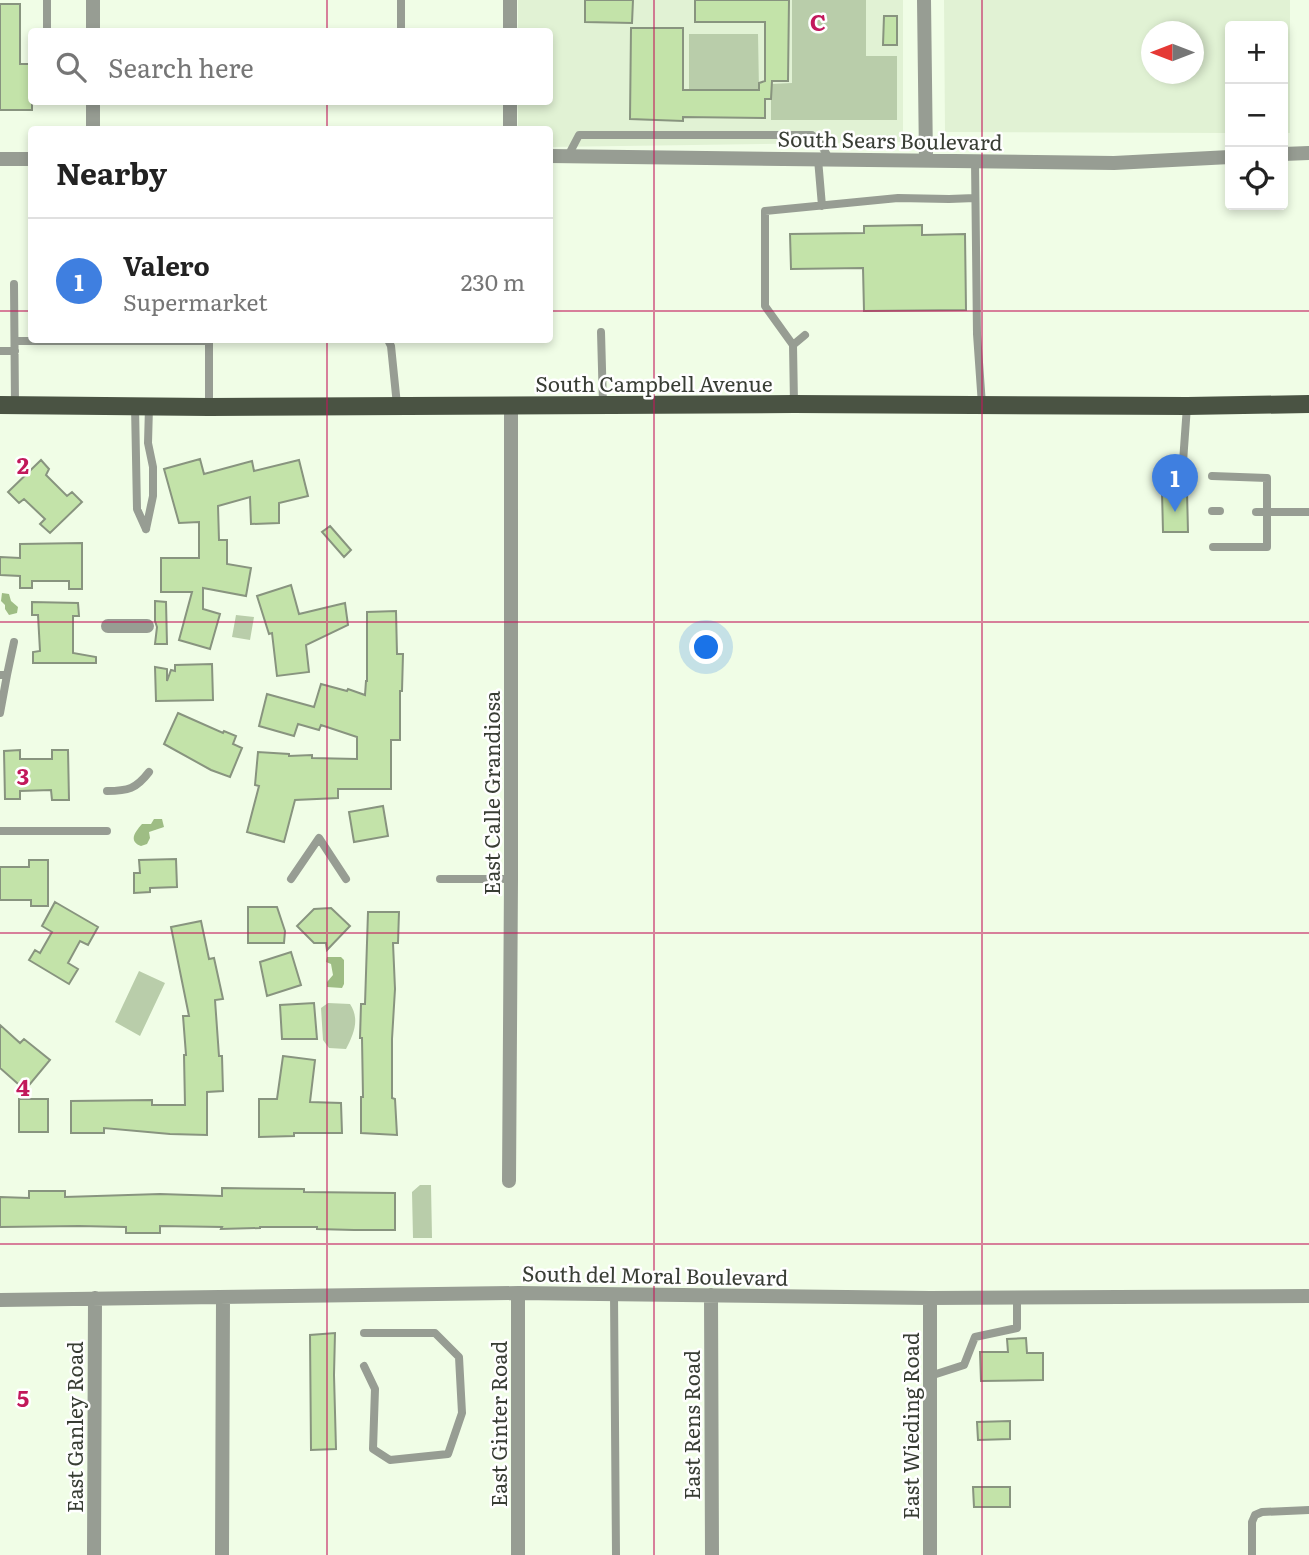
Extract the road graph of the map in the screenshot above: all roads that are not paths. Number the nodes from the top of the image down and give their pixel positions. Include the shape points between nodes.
1 (47, 0) edge
2 (93, 0) edge
3 (401, 0) edge
4 (510, 0) edge
5 (924, 0) edge
6 (47, 28) edge
7 (93, 28) edge
8 (401, 28) edge
9 (510, 28) edge
10 (93, 105) edge
11 (510, 105) edge
12 (93, 126) edge
13 (510, 126) edge
14 (1309, 153) edge
15 (1288, 154) edge
16 (553, 156) edge
17 (568, 156) junction
18 (1225, 157) edge
19 (0, 159) edge
20 (28, 159) edge
21 (824, 159) junction
22 (926, 160) junction
23 (975, 161) junction
24 (975, 198) junction
25 (822, 206) junction
26 (15, 284) dead end
27 (601, 332) dead end
28 (805, 335) dead end
29 (15, 341) junction
30 (28, 341) edge
31 (208, 343) edge
32 (390, 343) edge
33 (793, 345) junction
34 (0, 351) edge
35 (15, 351) junction
36 (794, 404) junction
37 (1309, 404) edge
38 (8, 405) edge
39 (397, 405) junction
40 (511, 405) junction
41 (603, 405) junction
42 (982, 405) junction
43 (142, 406) junction
44 (1187, 406) junction
45 (209, 407) junction
46 (1183, 462) dead end
47 (1212, 476) dead end
48 (1256, 512) dead end
49 (1267, 512) junction
50 (1309, 512) edge
51 (1213, 547) dead end
52 (147, 625) dead end
53 (108, 626) dead end
54 (14, 642) dead end
55 (4, 675) edge
56 (0, 713) edge
57 (149, 772) dead end
58 (107, 791) dead end
59 (0, 831) edge
60 (107, 831) dead end
61 (291, 879) dead end
62 (346, 879) dead end
63 (440, 879) dead end
64 (511, 879) junction
65 (509, 1181) dead end
66 (518, 1293) junction
67 (614, 1294) junction
68 (711, 1295) junction
69 (1309, 1296) edge
70 (223, 1297) junction
71 (1017, 1297) junction
72 (95, 1298) junction
73 (930, 1298) junction
74 (0, 1300) edge
75 (364, 1333) dead end
76 (364, 1366) dead end
77 (930, 1376) junction
78 (1309, 1510) edge
79 (94, 1555) edge
80 (222, 1555) edge
81 (518, 1555) edge
82 (616, 1555) edge
83 (712, 1555) edge
84 (930, 1555) edge
85 (1252, 1555) edge

1 - 6 lane
2 - 7 street
3 - 8 lane
4 - 9 street
5 - 22 street
10 - 12 street
11 - 13 street
14 - 15 street
16 - 17 street, South Sears Boulevard
17 - 21 street, South Sears Boulevard
17 - 21 lane via 579,135 812,135 821,145
18 - 23 street, South Sears Boulevard via 1114,163
19 - 20 street
21 - 22 street, South Sears Boulevard
21 - 25 lane
22 - 23 street, South Sears Boulevard
23 - 24 lane
24 - 25 lane via 898,198
24 - 42 lane
25 - 33 lane via 765,211 765,306
26 - 29 lane
27 - 41 lane
28 - 33 lane
29 - 30 lane
29 - 35 lane
31 - 45 lane
32 - 39 lane
33 - 36 lane
34 - 35 lane
35 - 38 lane
36 - 41 main road, South Campbell Avenue
36 - 42 main road, South Campbell Avenue
37 - 44 main road, South Campbell Avenue
38 - 43 main road, South Campbell Avenue
39 - 40 main road, South Campbell Avenue
39 - 45 main road, South Campbell Avenue
40 - 41 main road, South Campbell Avenue
40 - 64 street, East Calle Grandiosa
42 - 44 main road, South Campbell Avenue
43 - 43 lane via 137,509 146,529 153,467
43 - 45 main road, South Campbell Avenue
44 - 46 lane
47 - 49 lane via 1267,478
48 - 49 lane
49 - 50 lane
49 - 51 lane via 1267,547
52 - 53 street
54 - 55 lane
55 - 56 lane
57 - 58 lane via 128,790
59 - 60 lane
61 - 62 lane via 319,838
63 - 64 lane
64 - 65 street, East Calle Grandiosa
66 - 67 street, South del Moral Boulevard
66 - 70 street, South del Moral Boulevard
66 - 81 street, East Ginter Road
67 - 68 street, South del Moral Boulevard
67 - 82 lane
68 - 73 street, South del Moral Boulevard
68 - 83 street, East Rens Road
69 - 71 street, South del Moral Boulevard
70 - 72 street, South del Moral Boulevard
70 - 80 street
71 - 73 street, South del Moral Boulevard
71 - 77 lane via 1017,1328 975,1337 964,1365
72 - 74 street, South del Moral Boulevard
72 - 79 street, East Ganley Road
73 - 77 street, East Wieding Road
75 - 76 lane via 435,1333 459,1357 462,1413 448,1454 390,1460 373,1449 375,1389
77 - 84 street, East Wieding Road
78 - 85 lane via 1255,1515

